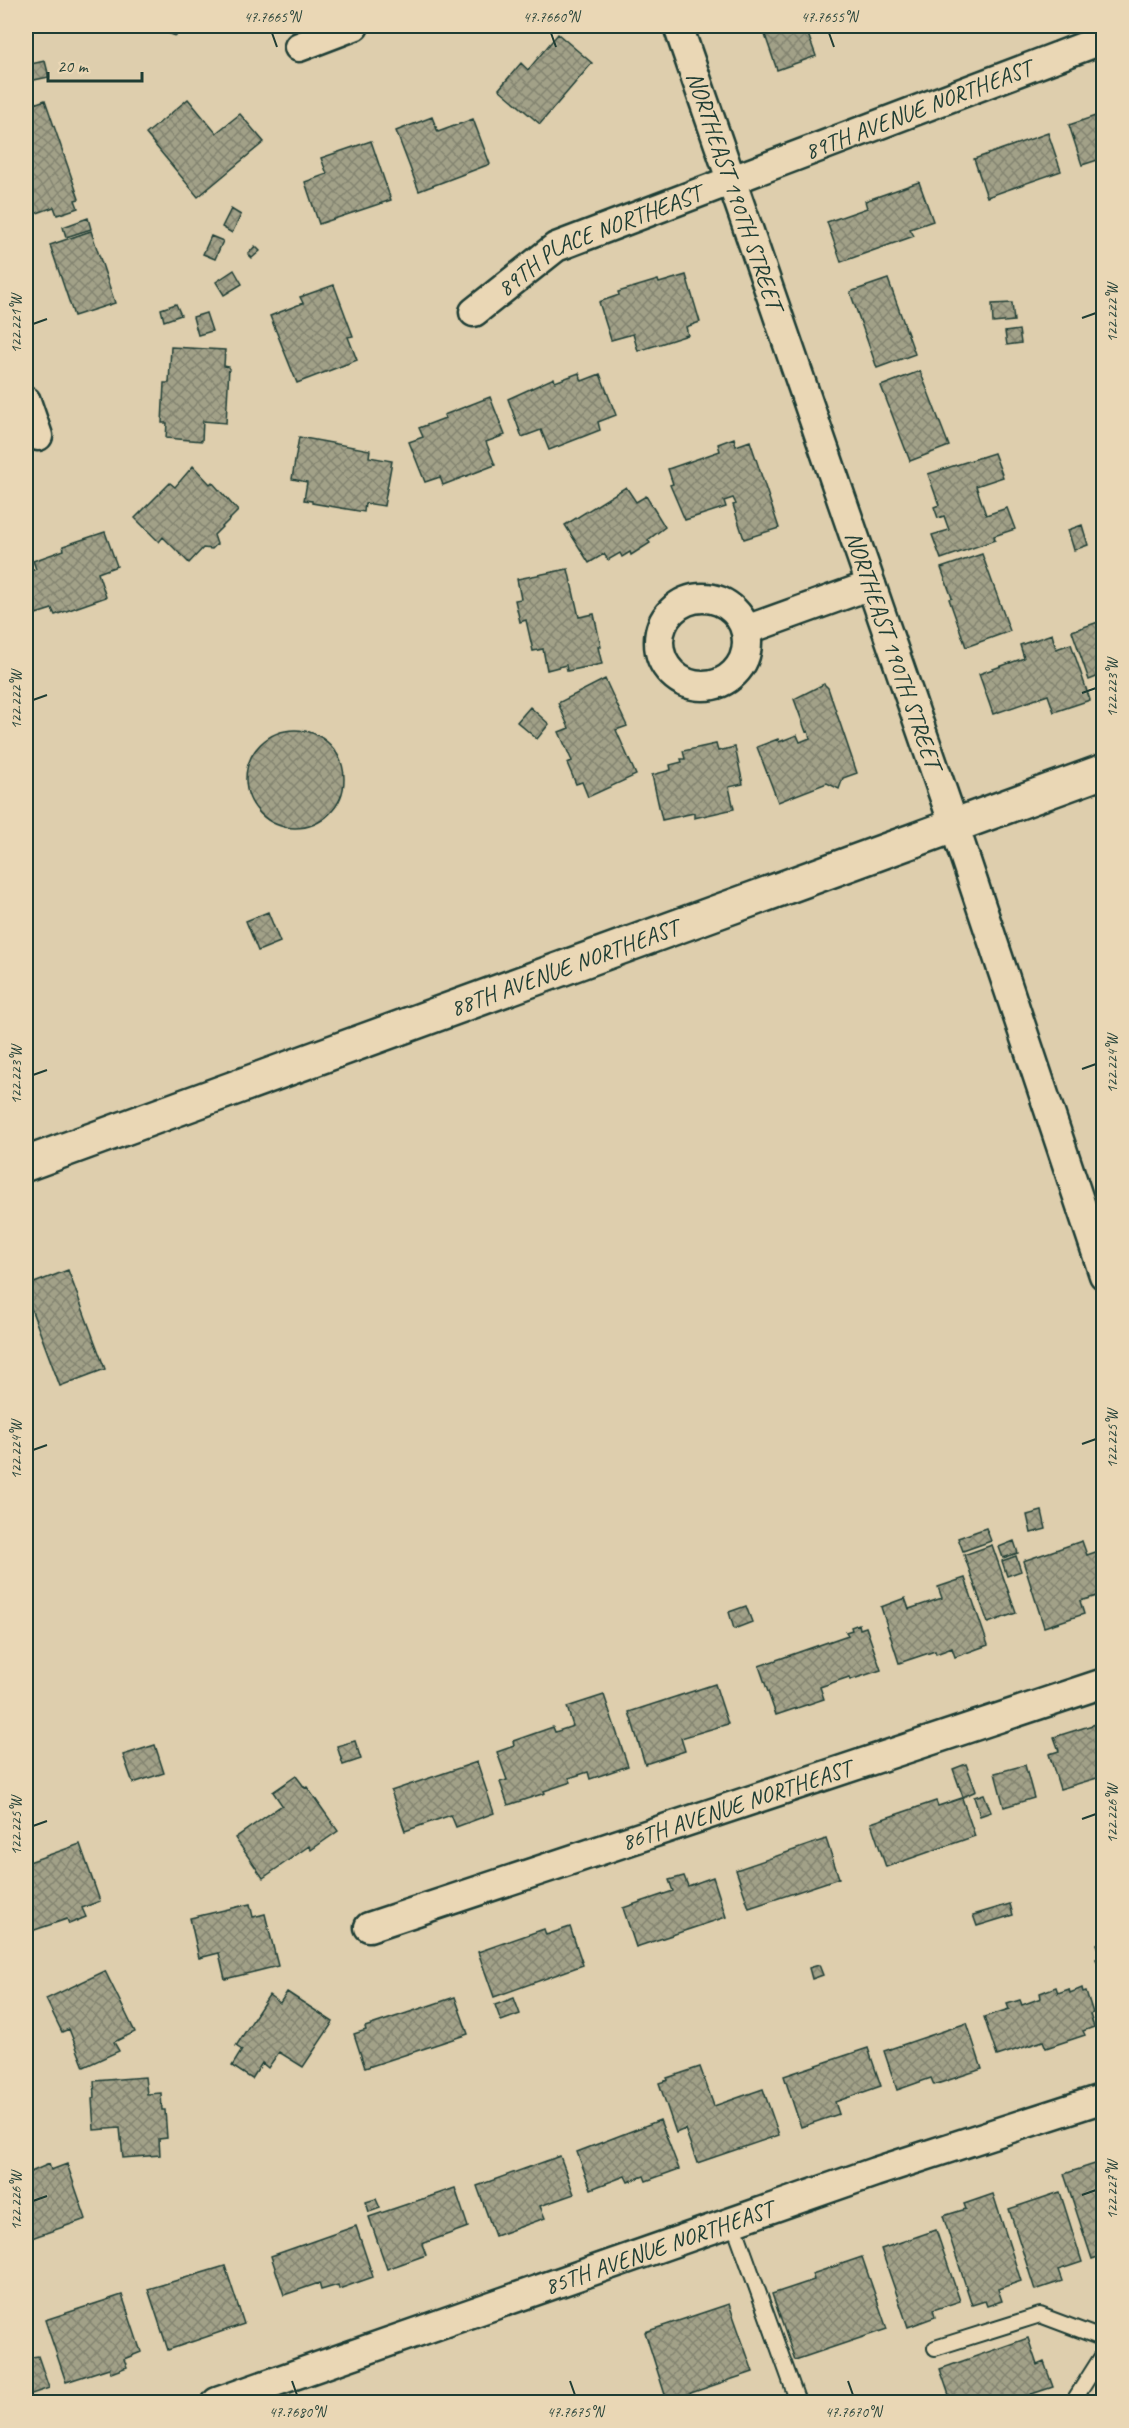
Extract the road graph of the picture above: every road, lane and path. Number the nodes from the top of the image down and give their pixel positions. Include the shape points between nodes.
1 (354, 26) edge
2 (678, 26) edge
3 (1104, 39) edge
4 (299, 47) dead end
5 (732, 180) junction
6 (474, 312) dead end
7 (26, 401) edge
8 (38, 436) dead end
9 (871, 585) junction
10 (746, 630) dead end
11 (1104, 771) edge
12 (954, 825) junction
13 (26, 1164) edge
14 (1104, 1275) edge
15 (1104, 1683) edge
16 (369, 1927) dead end
17 (1104, 2098) edge
18 (733, 2222) junction
19 (1104, 2339) edge
20 (935, 2348) dead end
21 (1104, 2353) edge
22 (217, 2403) edge
23 (798, 2403) edge
24 (1073, 2403) edge

1 - 4 street
2 - 5 street, NORTHEAST 190TH STREET
3 - 5 street, 89TH AVENUE NORTHEAST
5 - 6 street, 89TH PLACE NORTHEAST via 556,248
5 - 9 street, NORTHEAST 190TH STREET
7 - 8 street
9 - 10 street
9 - 12 street, NORTHEAST 190TH STREET
11 - 12 street, 88TH AVENUE NORTHEAST
12 - 13 street, 88TH AVENUE NORTHEAST
12 - 14 street, NORTHEAST 190TH STREET
15 - 16 street, 86TH AVENUE NORTHEAST
17 - 18 street, 85TH AVENUE NORTHEAST
18 - 22 street, 85TH AVENUE NORTHEAST
18 - 23 lane
19 - 20 lane via 1040,2315
21 - 24 lane

